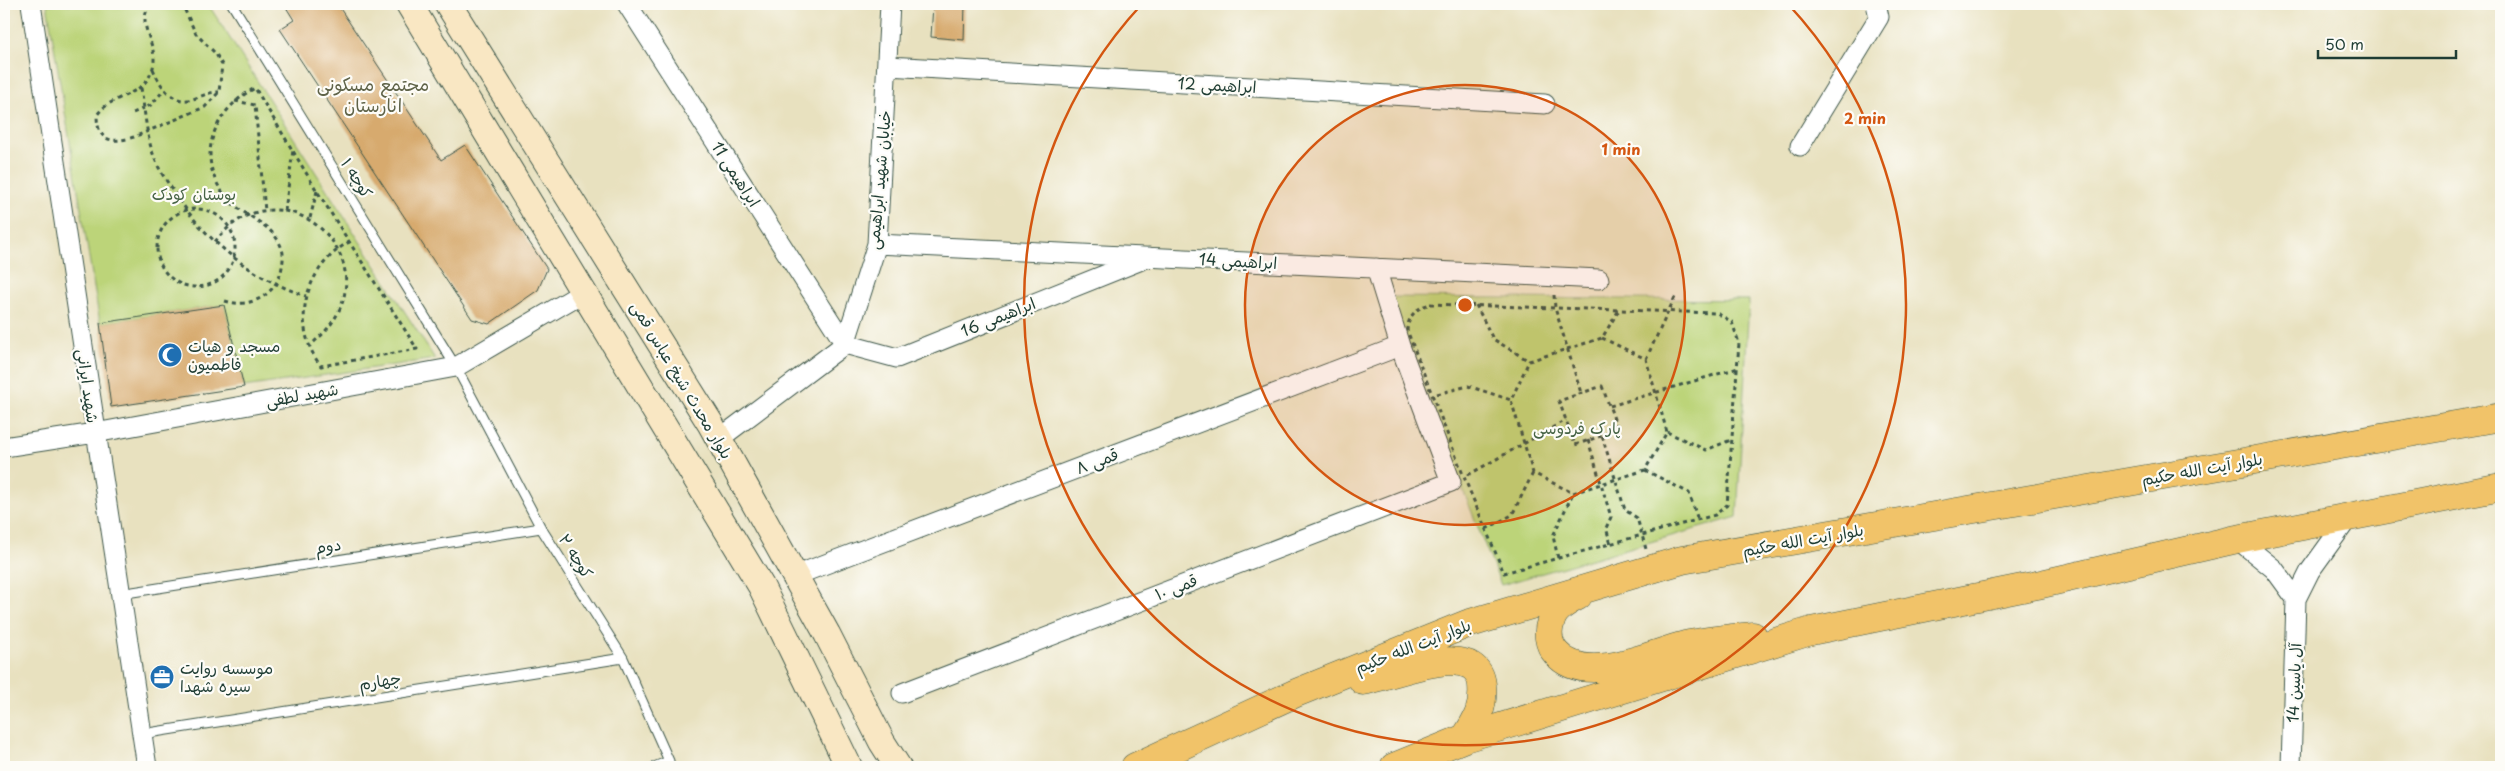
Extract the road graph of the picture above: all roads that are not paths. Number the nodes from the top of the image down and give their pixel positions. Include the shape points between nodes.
1 (31, 4) edge
2 (232, 4) edge
3 (410, 4) edge
4 (448, 4) edge
5 (627, 4) edge
6 (890, 4) edge
7 (1876, 4) edge
8 (888, 66) junction
9 (1545, 104) dead end
10 (1800, 146) dead end
11 (877, 244) junction
12 (1149, 257) junction
13 (1376, 268) junction
14 (1599, 279) dead end
15 (582, 293) junction
16 (845, 344) junction
17 (1400, 346) junction
18 (456, 367) junction
19 (2501, 418) edge
20 (95, 433) junction
21 (719, 439) junction
22 (4, 447) edge
23 (2501, 486) edge
24 (2349, 517) junction
25 (541, 528) junction
26 (2237, 539) junction
27 (794, 576) junction
28 (1613, 579) junction
29 (120, 594) junction
30 (2296, 599) junction
31 (1811, 631) junction
32 (623, 658) junction
33 (902, 692) dead end
34 (1296, 693) junction
35 (142, 734) junction
36 (1465, 738) junction
37 (896, 765) edge
38 (147, 767) edge
39 (654, 767) edge
40 (849, 767) edge
41 (1135, 767) edge
42 (1394, 767) edge
43 (2291, 767) edge

1 - 20 street, شهید ایرانی
2 - 18 lane, کوچه ۱
3 - 15 main road
4 - 21 main road, بلوار محدث شیخ عباس قمی
5 - 16 street, ابراهیمی 11
6 - 8 street, خیابان شهید ابراهیمی
7 - 10 street via 1879,17
8 - 9 street, ابراهیمی 12
8 - 11 street, خیابان شهید ابراهیمی
11 - 12 street, ابراهیمی 14
11 - 16 street, خیابان شهید ابراهیمی
12 - 13 street, ابراهیمی 14
12 - 16 street, ابراهیمی 16 via 897,358
13 - 14 street, ابراهیمی 14
13 - 17 street
15 - 18 street, شهید لطفی
15 - 40 main road via 761,586
16 - 21 street
17 - 27 street, قمی ۸
17 - 33 street, قمی ۱۰ via 1457,480
18 - 20 street, شهید لطفی
18 - 25 lane, کوچه ۲
19 - 28 main road, بلوار آیت الله حکیم via 1690,559
20 - 22 street, شهید لطفی
20 - 29 street, شهید ایرانی
21 - 27 main road, بلوار محدث شیخ عباس قمی
23 - 24 main road
24 - 26 main road
24 - 30 street via 2310,571
25 - 29 lane, دوم
25 - 32 lane, کوچه ۲
26 - 30 street via 2274,569
26 - 31 main road via 2037,585
27 - 37 main road, بلوار محدث شیخ عباس قمی
28 - 31 main road via 1565,602 1551,619 1548,633 1551,648 1562,661 1586,670 1711,640
28 - 34 main road, بلوار آیت الله حکیم via 1467,624
29 - 35 street, شهید ایرانی
30 - 43 street, آل یاسین 14
31 - 36 main road
32 - 35 lane, چهارم
32 - 39 lane, کوچه ۲ via 669,761
34 - 36 main road via 1373,680 1445,660 1462,661 1481,678 1483,703
34 - 41 main road, بلوار آیت الله حکیم
35 - 38 street, شهید ایرانی
36 - 42 main road

